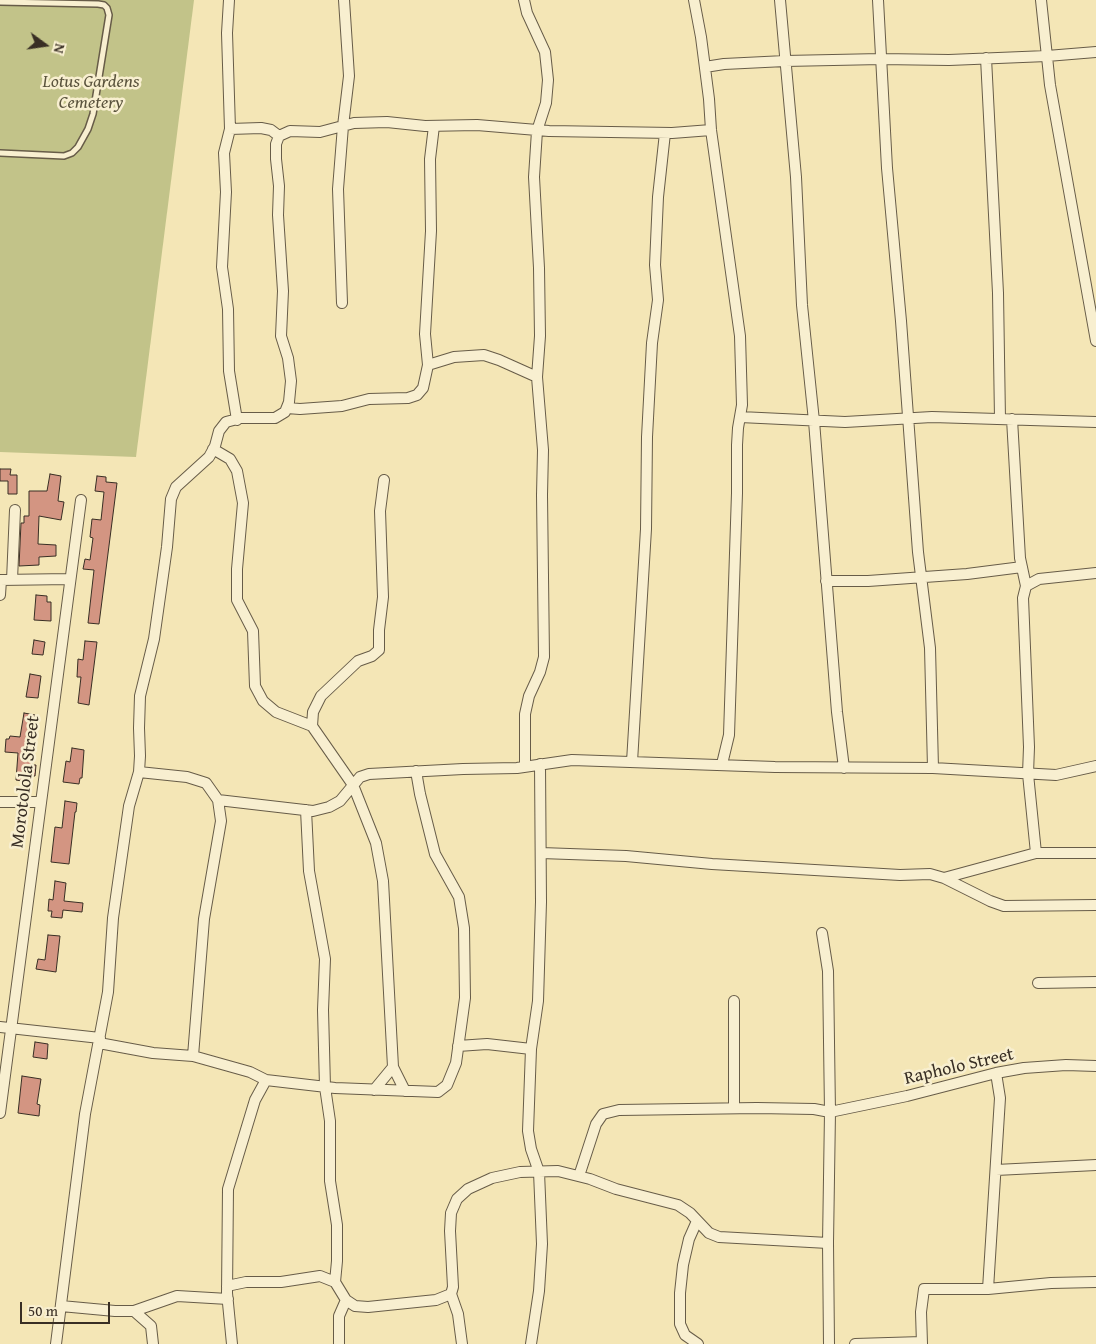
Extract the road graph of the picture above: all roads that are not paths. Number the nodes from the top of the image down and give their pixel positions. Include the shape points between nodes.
1 (229, 0) edge
2 (344, 0) edge
3 (524, 0) edge
4 (694, 0) edge
5 (780, 0) edge
6 (878, 0) edge
7 (1042, 0) edge
8 (0, 2) edge
9 (1096, 52) edge
10 (1047, 56) junction
11 (986, 58) junction
12 (881, 59) junction
13 (785, 61) junction
14 (705, 67) junction
15 (342, 126) junction
16 (434, 126) junction
17 (230, 129) junction
18 (711, 130) junction
19 (537, 131) junction
20 (664, 133) junction
21 (279, 136) junction
22 (0, 153) edge
23 (342, 303) dead end
24 (1096, 341) edge
25 (428, 365) junction
26 (537, 377) junction
27 (287, 408) junction
28 (740, 417) junction
29 (908, 419) junction
30 (1000, 419) junction
31 (1012, 419) junction
32 (237, 420) junction
33 (814, 421) junction
34 (1096, 422) edge
35 (213, 449) junction
36 (384, 480) dead end
37 (81, 500) dead end
38 (15, 510) dead end
39 (1022, 567) junction
40 (1096, 573) edge
41 (921, 577) junction
42 (69, 579) junction
43 (0, 580) edge
44 (12, 580) junction
45 (826, 581) junction
46 (1026, 586) junction
47 (0, 595) edge
48 (312, 726) junction
49 (632, 762) junction
50 (540, 764) junction
51 (722, 764) junction
52 (1096, 766) edge
53 (526, 767) junction
54 (844, 768) junction
55 (933, 768) junction
56 (416, 770) junction
57 (139, 772) junction
58 (1028, 774) junction
59 (353, 785) junction
60 (218, 800) junction
61 (0, 802) edge
62 (40, 802) junction
63 (306, 810) junction
64 (1036, 853) junction
65 (1096, 853) edge
66 (541, 854) junction
67 (944, 878) junction
68 (1095, 905) dead end
69 (822, 933) dead end
70 (1096, 982) edge
71 (1038, 983) dead end
72 (734, 1001) dead end
73 (0, 1027) edge
74 (11, 1028) junction
75 (99, 1040) junction
76 (458, 1046) junction
77 (532, 1049) junction
78 (193, 1056) junction
79 (1096, 1066) edge
80 (393, 1067) junction
81 (996, 1073) junction
82 (266, 1080) junction
83 (325, 1087) junction
84 (374, 1090) junction
85 (405, 1091) junction
86 (1, 1098) edge
87 (734, 1108) junction
88 (830, 1112) junction
89 (0, 1113) edge
90 (1096, 1165) edge
91 (996, 1170) junction
92 (538, 1172) junction
93 (579, 1176) junction
94 (697, 1221) junction
95 (828, 1242) junction
96 (335, 1282) junction
97 (1096, 1282) edge
98 (227, 1286) junction
99 (988, 1289) junction
100 (451, 1294) junction
101 (228, 1299) junction
102 (346, 1300) junction
103 (61, 1306) junction
104 (134, 1311) junction
105 (922, 1343) edge
106 (56, 1344) edge
107 (153, 1344) edge
108 (232, 1344) edge
109 (339, 1344) edge
110 (462, 1344) edge
111 (531, 1344) edge
112 (698, 1344) edge
113 (829, 1344) edge
114 (855, 1344) edge

1 - 17 street
2 - 15 street via 350,76
3 - 19 street via 545,52 548,80 546,103
4 - 14 street
5 - 13 street
6 - 12 street
7 - 10 street
8 - 22 lane via 98,4 104,5 109,14 93,114 78,147 64,156
9 - 10 street
10 - 11 street
10 - 24 street
11 - 12 street
11 - 30 street via 998,293
12 - 13 street
12 - 29 street
13 - 14 street
13 - 33 street via 796,177 802,305
14 - 18 street
15 - 16 street via 387,122
15 - 21 street via 320,132 290,131
15 - 23 street via 338,189
16 - 19 street via 477,125
16 - 25 street via 430,159 431,231 425,334
17 - 21 street via 261,128
17 - 32 street via 224,153 226,192 222,267 228,309 229,371
18 - 20 street
18 - 28 street via 740,336
19 - 20 street
19 - 26 street via 534,177 540,336
20 - 49 street via 654,265 658,300 652,343 646,529
21 - 27 street via 276,159 281,336 291,381
25 - 26 street via 454,358 484,356
25 - 27 street via 423,388 408,398 387,397 342,406
26 - 53 street via 543,450 544,657 525,714
27 - 32 street via 275,418
28 - 33 street
28 - 51 street via 729,735
29 - 30 street
29 - 33 street
29 - 41 street
30 - 31 street
31 - 34 street
31 - 39 street
32 - 35 street via 226,422
33 - 45 street
35 - 48 street via 230,459 237,471 244,503 236,600 253,631 255,686 263,701 276,712
35 - 57 street via 176,487 171,499 154,639 140,696
36 - 48 street via 380,511 383,597 379,650 358,661 321,696 313,712
37 - 42 street, Morotolola Street
38 - 44 street
39 - 41 street
39 - 46 street
40 - 46 street via 1039,579
41 - 45 street
41 - 55 street via 930,648
42 - 44 street
42 - 62 street, Morotolola Street
43 - 44 street
43 - 47 street
45 - 54 street
46 - 58 street via 1022,598
48 - 59 street
49 - 50 street via 572,760
49 - 51 street
50 - 53 street
50 - 66 street
51 - 54 street
52 - 58 street via 1056,775
53 - 56 street
54 - 55 street
55 - 58 street
56 - 59 street via 369,774 360,777
56 - 76 street via 436,854 459,897 464,928 465,998
57 - 60 street via 187,777 206,783
57 - 75 street via 128,816 113,918 108,992
58 - 64 street
59 - 63 street via 347,795 329,808
59 - 80 street via 376,842 383,880
60 - 63 street
60 - 78 street via 221,821 204,919
61 - 62 street
62 - 74 street, Morotolola Street
63 - 83 street via 309,871 325,959
64 - 65 street
64 - 67 street
66 - 67 street via 626,856 900,875 930,874
66 - 77 street via 538,1001
67 - 68 street via 1004,906
69 - 88 street via 828,971
70 - 71 street
72 - 87 street
73 - 74 street
74 - 75 street
74 - 86 street, Morotolola Street
75 - 78 street via 153,1053
75 - 103 street via 85,1114
76 - 77 street via 487,1044
76 - 85 street via 456,1063 447,1085 438,1092
77 - 92 street via 528,1131
78 - 82 street via 250,1072
79 - 81 street, Rapholo Street via 1066,1065
80 - 84 street
80 - 85 street
81 - 88 street, Rapholo Street
81 - 91 street via 1000,1098
82 - 83 street
82 - 98 street via 255,1100 228,1189
83 - 84 street
83 - 96 street via 330,1121 330,1181 338,1224
84 - 85 street
86 - 89 street, Morotolola Street
87 - 88 street, Rapholo Street
87 - 93 street, Rapholo Street via 619,1110 604,1114 596,1124
88 - 95 street
90 - 91 street
91 - 99 street
92 - 93 street via 558,1171
92 - 100 street via 492,1178 468,1188 458,1199 451,1213
92 - 111 street via 541,1253
93 - 94 street via 678,1205
94 - 95 street via 709,1233 719,1236
94 - 112 street via 683,1265 680,1324 685,1335
95 - 113 street
96 - 98 street via 320,1276
96 - 102 street
97 - 99 street
98 - 101 street
99 - 105 street via 924,1289
100 - 102 street via 436,1300 368,1308 355,1306
100 - 110 street via 458,1314
101 - 104 street via 177,1296
101 - 108 street
102 - 109 street via 340,1316
103 - 104 street
103 - 106 street
104 - 107 street via 151,1326
105 - 114 street

